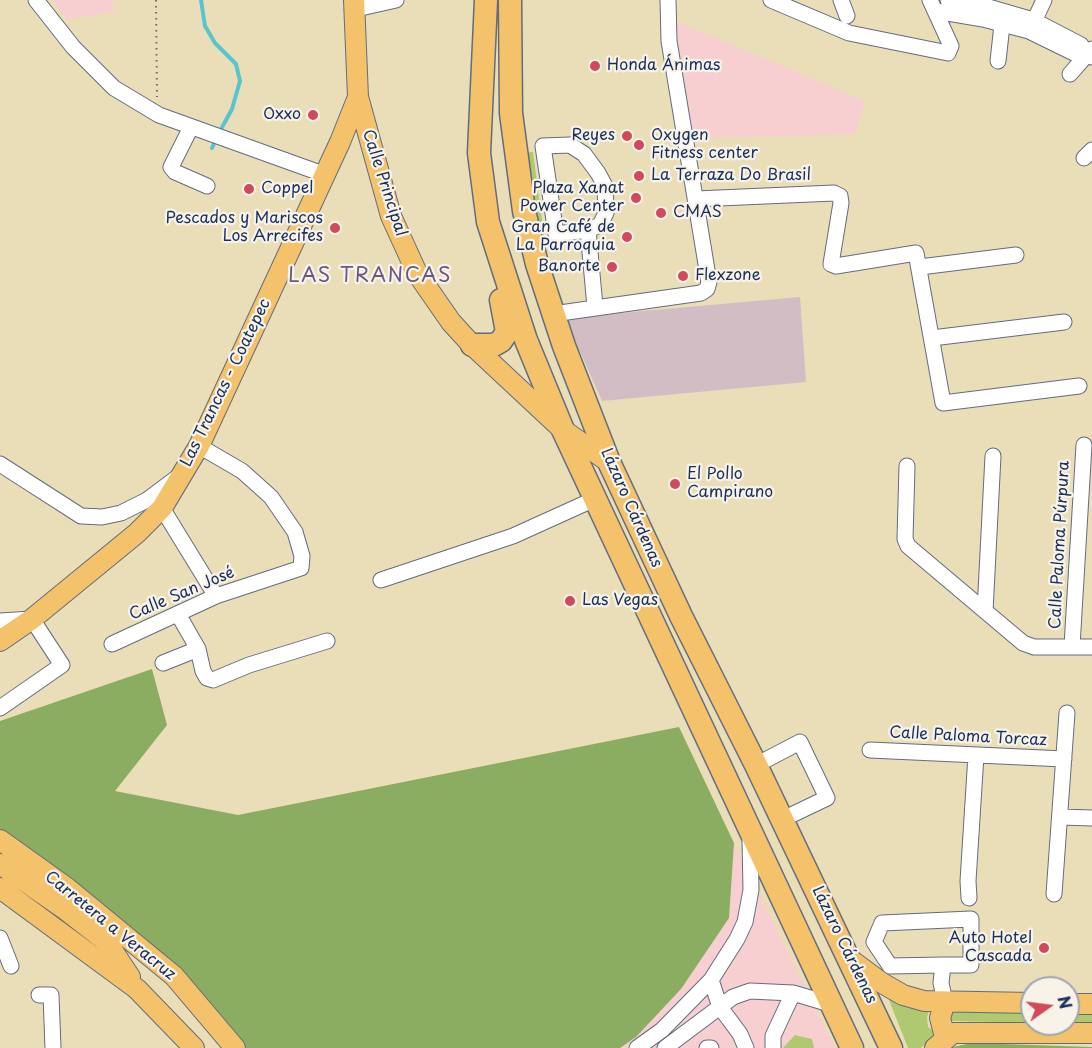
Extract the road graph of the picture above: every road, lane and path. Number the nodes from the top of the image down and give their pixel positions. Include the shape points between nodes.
1 (36, 0) edge
2 (156, 0) edge
3 (396, 0) edge
4 (486, 0) edge
5 (510, 0) edge
6 (668, 0) edge
7 (771, 0) edge
8 (841, 0) edge
9 (948, 0) edge
10 (1044, 0) edge
11 (968, 1) edge
12 (355, 5) edge
13 (933, 6) edge
14 (847, 16) dead end
15 (1003, 17) junction
16 (1031, 26) junction
17 (1090, 54) edge
18 (998, 61) dead end
19 (1070, 74) dead end
20 (358, 98) junction
21 (159, 115) junction
22 (191, 127) junction
23 (543, 146) junction
24 (515, 151) junction
25 (323, 174) junction
26 (207, 186) dead end
27 (696, 199) junction
28 (588, 230) junction
29 (496, 252) junction
30 (1016, 255) dead end
31 (920, 267) junction
32 (596, 307) junction
33 (553, 314) junction
34 (1064, 322) dead end
35 (932, 338) junction
36 (472, 345) junction
37 (1079, 386) dead end
38 (563, 430) junction
39 (1084, 445) dead end
40 (199, 446) junction
41 (993, 456) dead end
42 (609, 462) junction
43 (0, 464) edge
44 (907, 466) dead end
45 (183, 472) junction
46 (597, 498) junction
47 (162, 508) junction
48 (381, 580) dead end
49 (216, 596) junction
50 (986, 611) junction
51 (178, 614) junction
52 (32, 619) junction
53 (0, 621) edge
54 (0, 641) edge
55 (327, 641) dead end
56 (112, 644) dead end
57 (1072, 646) junction
58 (1092, 647) edge
59 (198, 649) junction
60 (163, 663) dead end
61 (0, 708) edge
62 (1067, 713) dead end
63 (870, 750) dead end
64 (976, 755) junction
65 (1064, 759) junction
66 (756, 765) junction
67 (1060, 817) junction
68 (1092, 818) edge
69 (783, 819) junction
70 (750, 833) junction
71 (0, 840) edge
72 (0, 864) edge
73 (0, 888) edge
74 (1054, 894) dead end
75 (969, 898) dead end
76 (66, 910) junction
77 (128, 937) junction
78 (0, 938) edge
79 (851, 960) junction
80 (943, 965) junction
81 (11, 966) dead end
82 (711, 980) junction
83 (137, 989) junction
84 (793, 993) junction
85 (39, 995) dead end
86 (945, 1002) junction
87 (1020, 1003) edge
88 (830, 1004) junction
89 (720, 1007) junction
90 (1092, 1033) edge
91 (847, 1042) edge
92 (940, 1042) edge
93 (53, 1048) edge
94 (194, 1048) edge
95 (235, 1048) edge
96 (637, 1048) edge
97 (665, 1048) edge
98 (746, 1048) edge
99 (773, 1048) edge
100 (891, 1048) edge

1 - 21 street via 114,88
2 - 21 path
3 - 12 street
4 - 29 highway, Lázaro Cárdenas via 479,153
5 - 24 highway, Lázaro Cárdenas
6 - 27 street via 669,41
7 - 13 street via 849,33 948,53 951,46
8 - 14 street
9 - 11 street
10 - 16 street
11 - 15 street
12 - 20 main road, Calle Principal
13 - 15 street
15 - 16 street
15 - 18 street
16 - 17 street via 1081,45
17 - 19 street
20 - 25 main road, Las Trancas - Coatepec
20 - 36 main road, Calle Principal via 391,216 417,273
21 - 22 street
22 - 25 street
22 - 26 street via 171,167
23 - 24 street
23 - 28 street via 556,234
23 - 28 street via 570,145 584,154 605,186 606,213 600,225
24 - 33 highway, Lázaro Cárdenas via 524,211
25 - 40 main road, Las Trancas - Coatepec
27 - 31 street via 834,193 840,196 841,203 831,264 910,252 918,257
27 - 32 street via 707,289
28 - 32 street
29 - 36 highway via 495,268 507,332 494,345
29 - 38 highway, Lázaro Cárdenas
30 - 31 street
31 - 35 street
32 - 33 street
33 - 42 highway, Lázaro Cárdenas
34 - 35 street
35 - 37 street via 943,403
36 - 38 main road, Calle Principal
38 - 42 main road, Calle Principal
38 - 46 highway, Lázaro Cárdenas
39 - 57 street, Calle Paloma Púrpura
40 - 45 main road, Las Trancas - Coatepec
40 - 49 street, Calle San José via 242,471 271,497 295,532 302,556 301,568
41 - 50 street
42 - 66 highway, Lázaro Cárdenas
43 - 45 street via 81,516 102,517 147,500
44 - 50 street via 908,546
45 - 47 main road, Las Trancas - Coatepec
46 - 48 street via 513,536
46 - 70 highway, Lázaro Cárdenas
47 - 49 street
47 - 52 main road, Las Trancas - Coatepec
49 - 51 street, Calle San José
50 - 57 street via 1034,647
51 - 56 street, Calle San José
51 - 59 street
52 - 53 street
52 - 54 main road, Las Trancas - Coatepec
52 - 61 street via 62,665
55 - 59 street via 213,680 203,671
57 - 58 street
59 - 60 street
62 - 65 street
63 - 64 street, Calle Paloma Torcaz
64 - 65 street, Calle Paloma Torcaz
64 - 75 street
65 - 67 street
66 - 69 highway, Lázaro Cárdenas
66 - 69 street via 800,742 827,798
67 - 68 street
67 - 74 street
69 - 79 highway, Lázaro Cárdenas
70 - 82 street via 751,890 744,922 738,939
70 - 88 highway, Lázaro Cárdenas
71 - 77 main road, Carretera a Veracruz
72 - 76 main road
73 - 83 main road, Carretera a Veracruz
76 - 77 main road
76 - 83 main road via 107,942
77 - 95 main road, Carretera a Veracruz via 174,976
78 - 81 street
79 - 86 main road via 903,995
79 - 100 highway, Lázaro Cárdenas
80 - 80 street via 890,966 874,942 882,923 971,919 971,965
80 - 86 street
82 - 89 street
82 - 96 street via 662,1030
83 - 94 main road, Carretera a Veracruz
84 - 88 street
84 - 89 street via 750,991
84 - 99 street via 773,1036
85 - 93 street via 51,995
86 - 87 main road
86 - 92 main road
88 - 91 highway, Lázaro Cárdenas
89 - 97 street
89 - 98 street
90 - 92 main road via 953,1033

